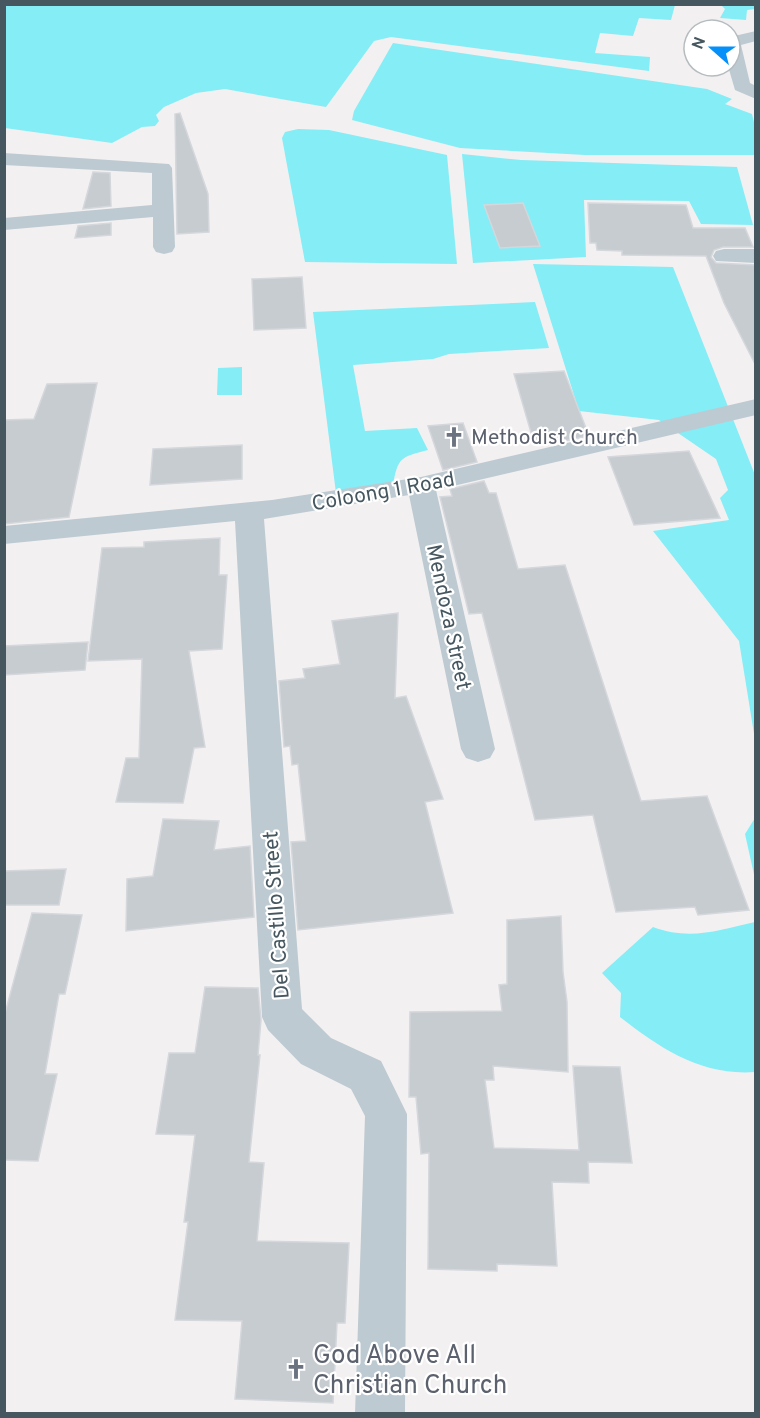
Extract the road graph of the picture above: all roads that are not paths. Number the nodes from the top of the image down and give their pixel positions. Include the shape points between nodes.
1 (756, 36) edge
2 (756, 94) edge
3 (4, 159) edge
4 (163, 210) junction
5 (5, 224) edge
6 (164, 247) dead end
7 (724, 256) dead end
8 (756, 256) edge
9 (756, 407) edge
10 (421, 486) junction
11 (249, 511) junction
12 (4, 535) edge
13 (477, 749) dead end
14 (380, 1413) edge

1 - 2 street via 732,42 741,86
3 - 4 street via 162,168
4 - 5 street
4 - 6 street
7 - 8 street
9 - 10 street, Coloong 1 Road
10 - 11 street, Coloong 1 Road
10 - 13 street, Mendoza Street
11 - 12 street, Coloong 1 Road
11 - 14 street, Del Castillo Street via 282,1017 316,1051 366,1075 386,1114

